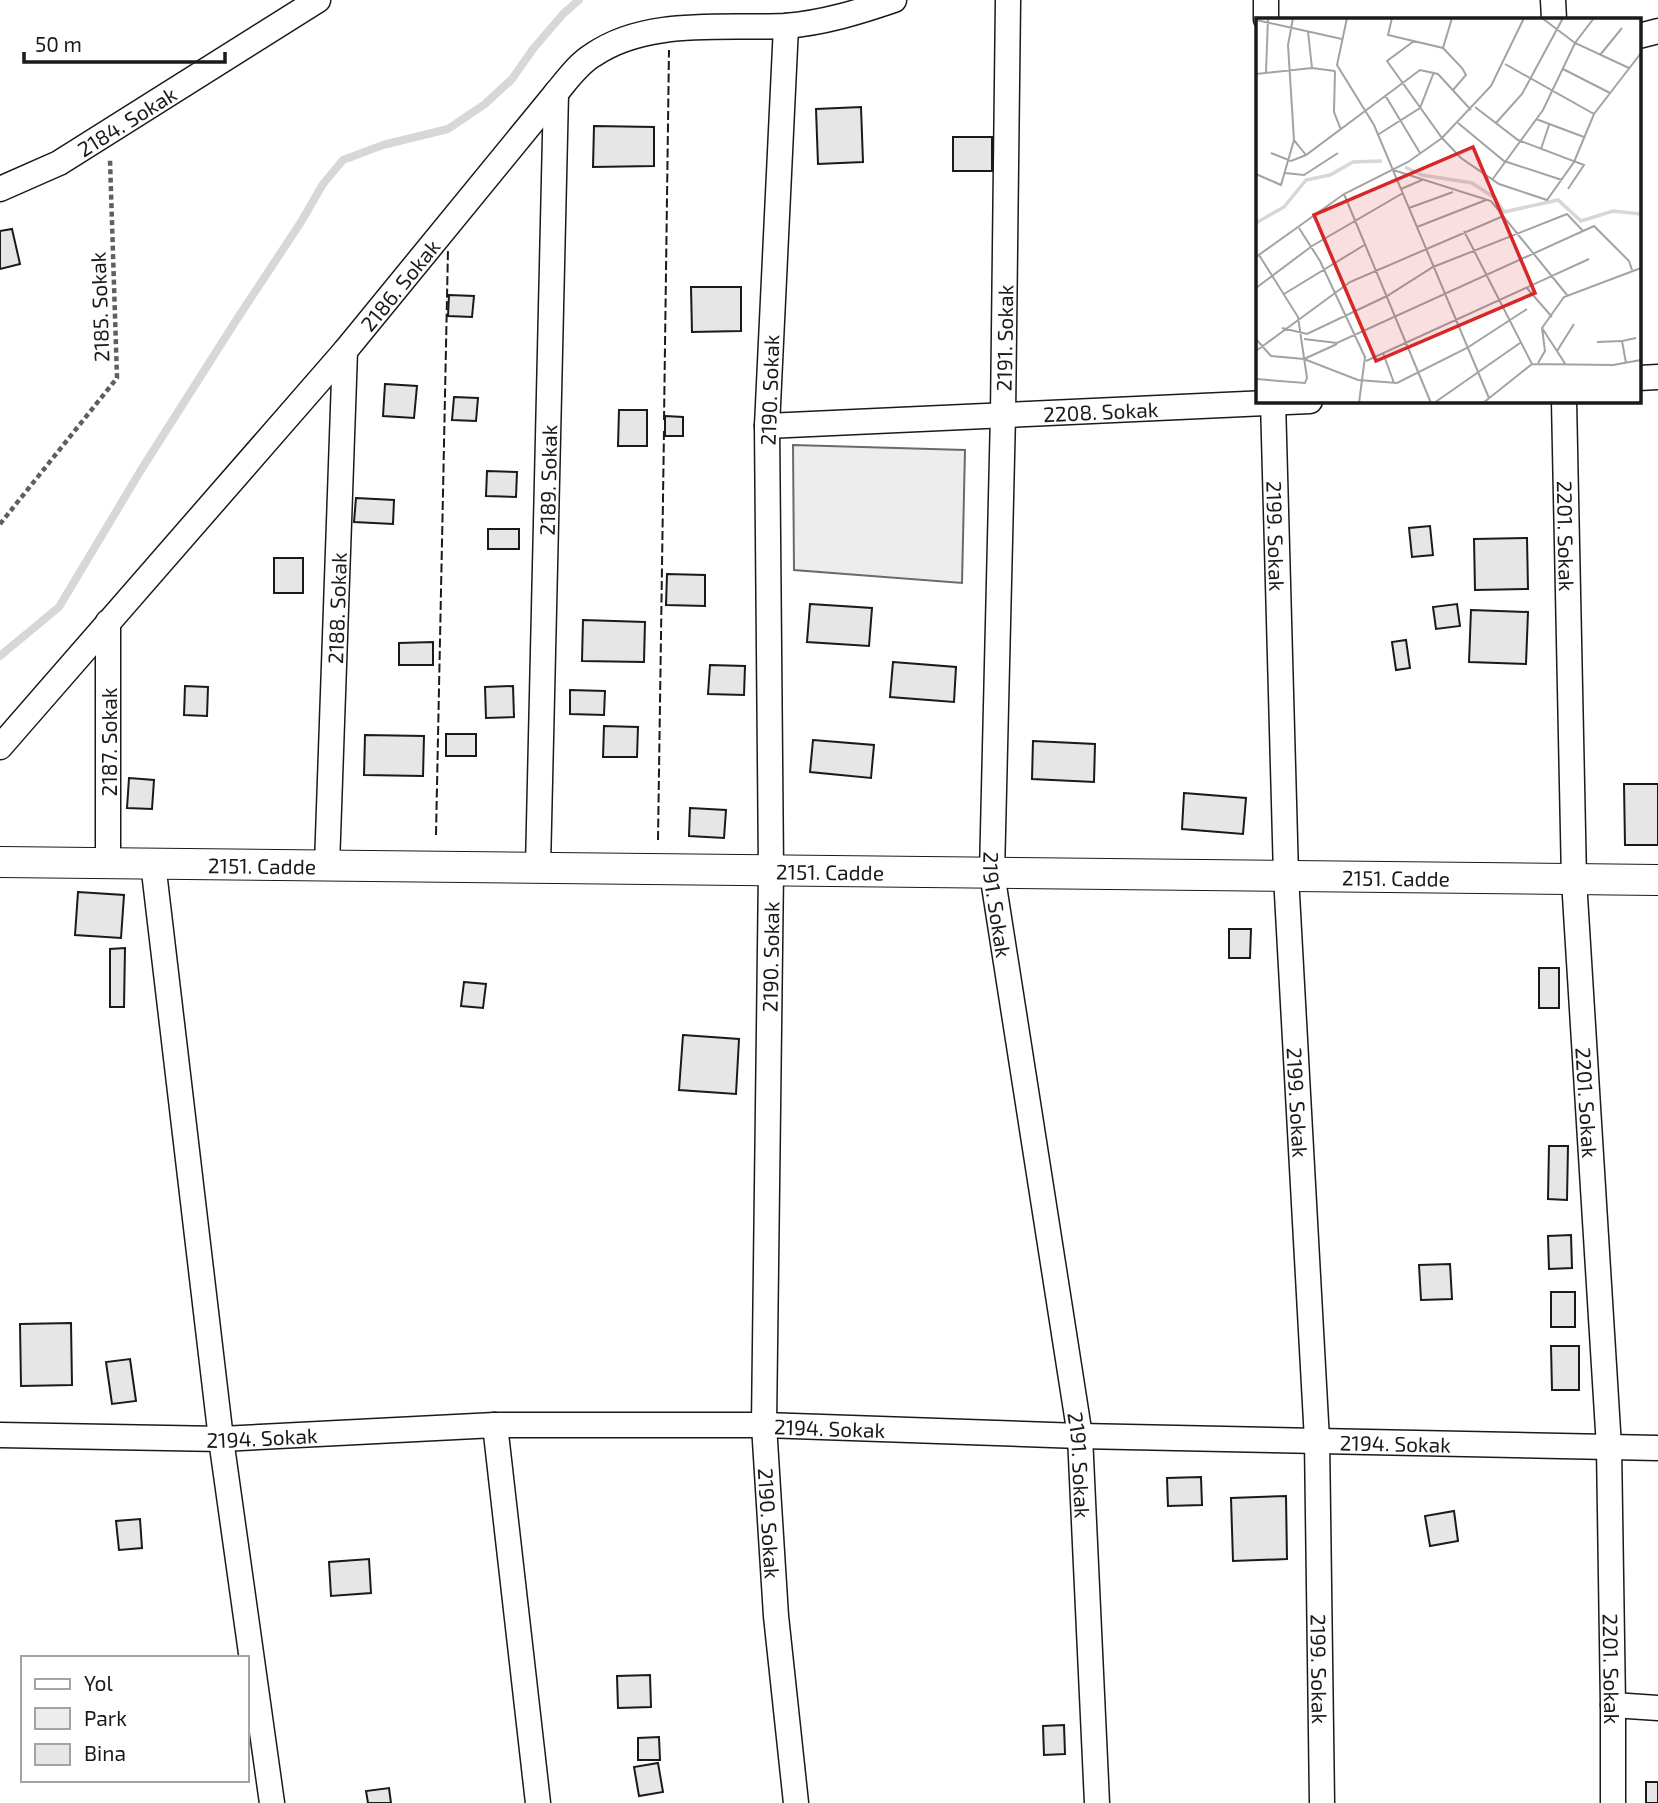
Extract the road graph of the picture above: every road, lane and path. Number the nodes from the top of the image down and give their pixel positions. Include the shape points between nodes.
1 (318, 0) edge
2 (894, 0) edge
3 (1008, 0) edge
4 (1266, 0) edge
5 (1553, 0) edge
6 (1266, 18) edge
7 (1554, 18) edge
8 (786, 26) junction
9 (1658, 31) edge
10 (1640, 36) edge
11 (555, 93) junction
12 (110, 132) junction
13 (0, 189) edge
14 (345, 351) junction
15 (1658, 377) edge
16 (1640, 378) edge
17 (1273, 402) edge
18 (1564, 402) edge
19 (1003, 415) junction
20 (767, 426) junction
21 (0, 524) edge
22 (108, 622) junction
23 (0, 747) edge
24 (0, 862) edge
25 (108, 863) junction
26 (153, 863) junction
27 (327, 865) junction
28 (538, 867) junction
29 (772, 870) junction
30 (992, 873) junction
31 (1286, 876) junction
32 (1574, 880) junction
33 (1658, 880) edge
34 (495, 1425) junction
35 (764, 1425) junction
36 (0, 1435) edge
37 (1080, 1436) junction
38 (220, 1438) junction
39 (1317, 1440) junction
40 (1609, 1447) junction
41 (1658, 1448) edge
42 (1614, 1705) junction
43 (1658, 1708) edge
44 (272, 1803) edge
45 (538, 1803) edge
46 (796, 1803) edge
47 (1097, 1803) edge
48 (1322, 1803) edge
49 (1613, 1803) edge

1 - 12 street, 2184. Sokak
2 - 8 street, 2186. Sokak via 849,15
3 - 19 street, 2191. Sokak
4 - 6 street
5 - 7 street
8 - 11 street, 2186. Sokak via 667,30 625,38 592,55
8 - 20 street, 2190. Sokak
9 - 10 street
11 - 14 street, 2186. Sokak
11 - 28 street, 2189. Sokak
12 - 13 street, 2184. Sokak via 59,163
12 - 21 path, 2185. Sokak via 117,377
14 - 22 street, 2186. Sokak
14 - 27 street, 2188. Sokak
15 - 16 street
17 - 19 street, 2208. Sokak
17 - 31 street, 2199. Sokak
18 - 32 street, 2201. Sokak
19 - 20 street, 2208. Sokak
19 - 30 street, 2191. Sokak
20 - 29 street, 2190. Sokak
22 - 23 street, 2186. Sokak
22 - 25 street, 2187. Sokak
24 - 25 street, 2151. Cadde
25 - 26 street, 2151. Cadde
26 - 27 street, 2151. Cadde
26 - 38 street
27 - 28 street, 2151. Cadde
28 - 29 street, 2151. Cadde
29 - 30 street, 2151. Cadde
29 - 35 street, 2190. Sokak
30 - 31 street, 2151. Cadde
30 - 37 street, 2191. Sokak
31 - 32 street, 2151. Cadde
31 - 39 street, 2199. Sokak
32 - 33 street, 2151. Cadde
32 - 40 street, 2201. Sokak
34 - 35 street, 2194. Sokak
34 - 38 street, 2194. Sokak
34 - 45 street
35 - 37 street, 2194. Sokak
35 - 46 street, 2190. Sokak via 776,1616
36 - 38 street, 2194. Sokak
37 - 39 street, 2194. Sokak
37 - 47 street, 2191. Sokak
38 - 44 street
39 - 40 street, 2194. Sokak
39 - 48 street, 2199. Sokak
40 - 41 street, 2194. Sokak
40 - 42 street, 2201. Sokak
42 - 43 street
42 - 49 street, 2201. Sokak

